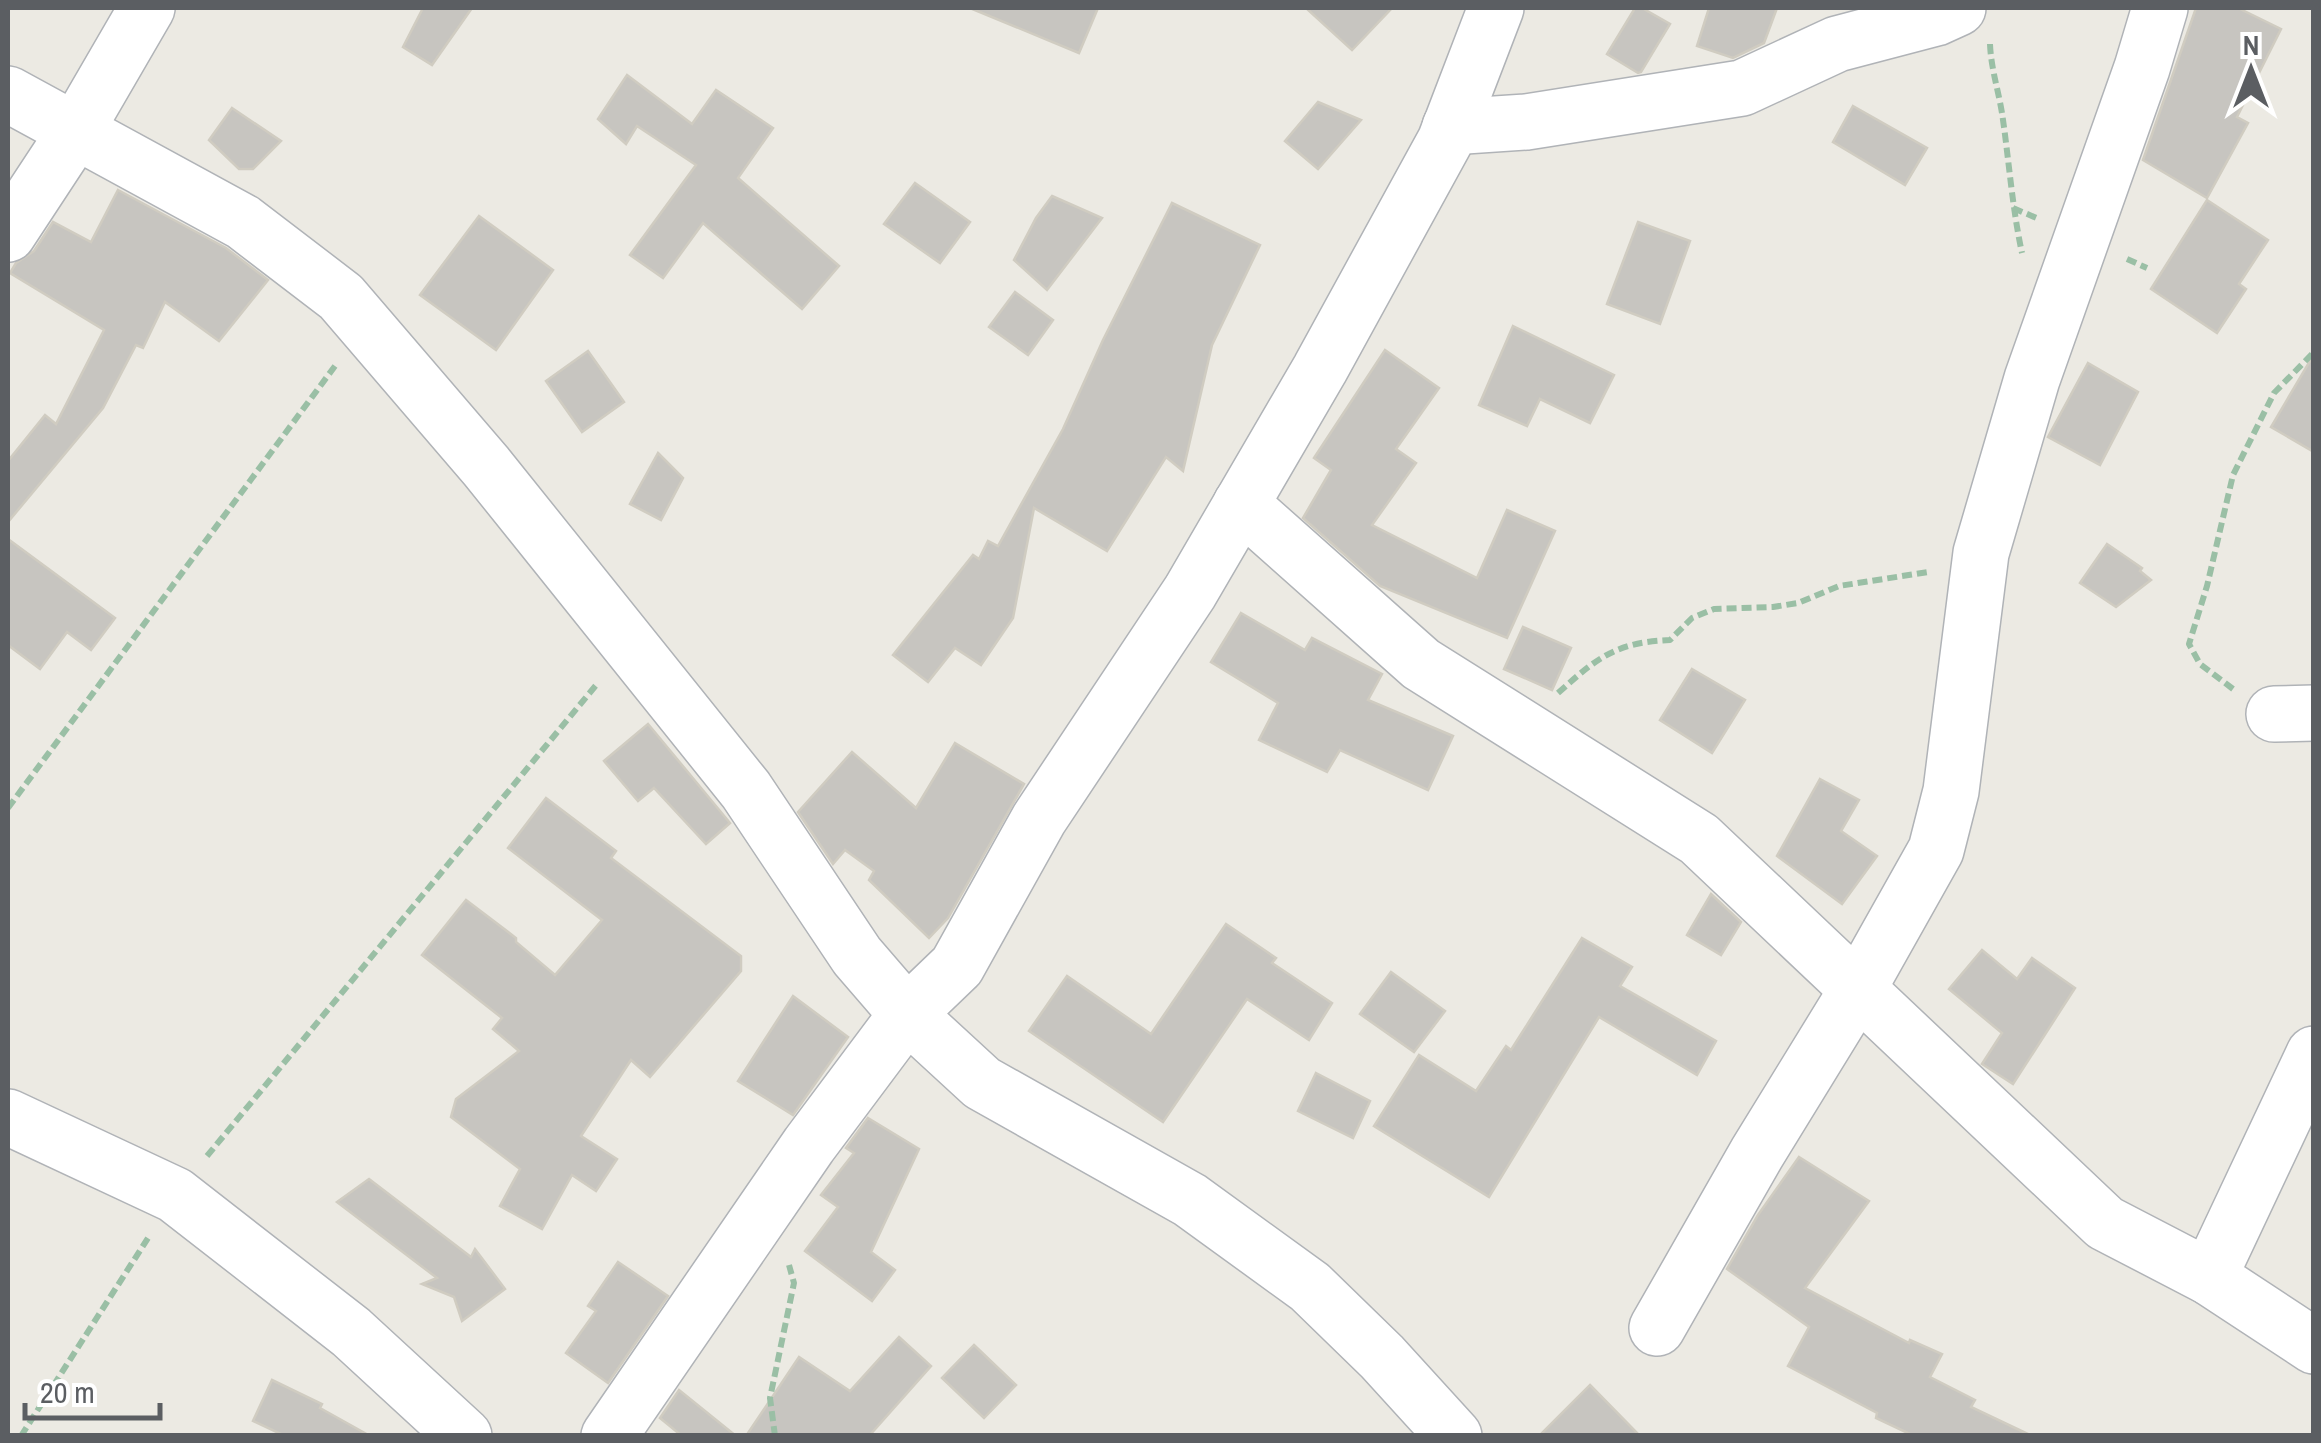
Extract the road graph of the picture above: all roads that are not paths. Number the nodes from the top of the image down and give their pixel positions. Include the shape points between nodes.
1 (147, 8) edge
2 (1496, 8) edge
3 (2160, 8) edge
4 (1974, 22) edge
5 (8, 94) edge
6 (1450, 127) junction
7 (75, 132) junction
8 (8, 234) edge
9 (1241, 504) junction
10 (1859, 988) junction
11 (907, 1014) junction
12 (2314, 1054) edge
13 (8, 1117) edge
14 (2209, 1277) junction
15 (1657, 1328) dead end
16 (2314, 1346) edge
17 (464, 1436) edge
18 (610, 1436) edge
19 (1454, 1436) edge

1 - 7 street
2 - 6 street
3 - 10 street via 2032,379 1981,553 1950,791 1936,850
4 - 6 street via 1936,18 1837,44 1742,88 1526,122
5 - 7 street
6 - 9 street
7 - 8 street
7 - 11 street via 244,222 341,297 746,790 857,956
9 - 10 street via 1421,664 1700,839
9 - 11 street via 1039,819 956,966
10 - 14 street via 2106,1223
10 - 15 street
11 - 18 street
11 - 19 street via 982,1083 1190,1200 1310,1288
12 - 14 street
13 - 17 street via 176,1195 351,1332
14 - 16 street

